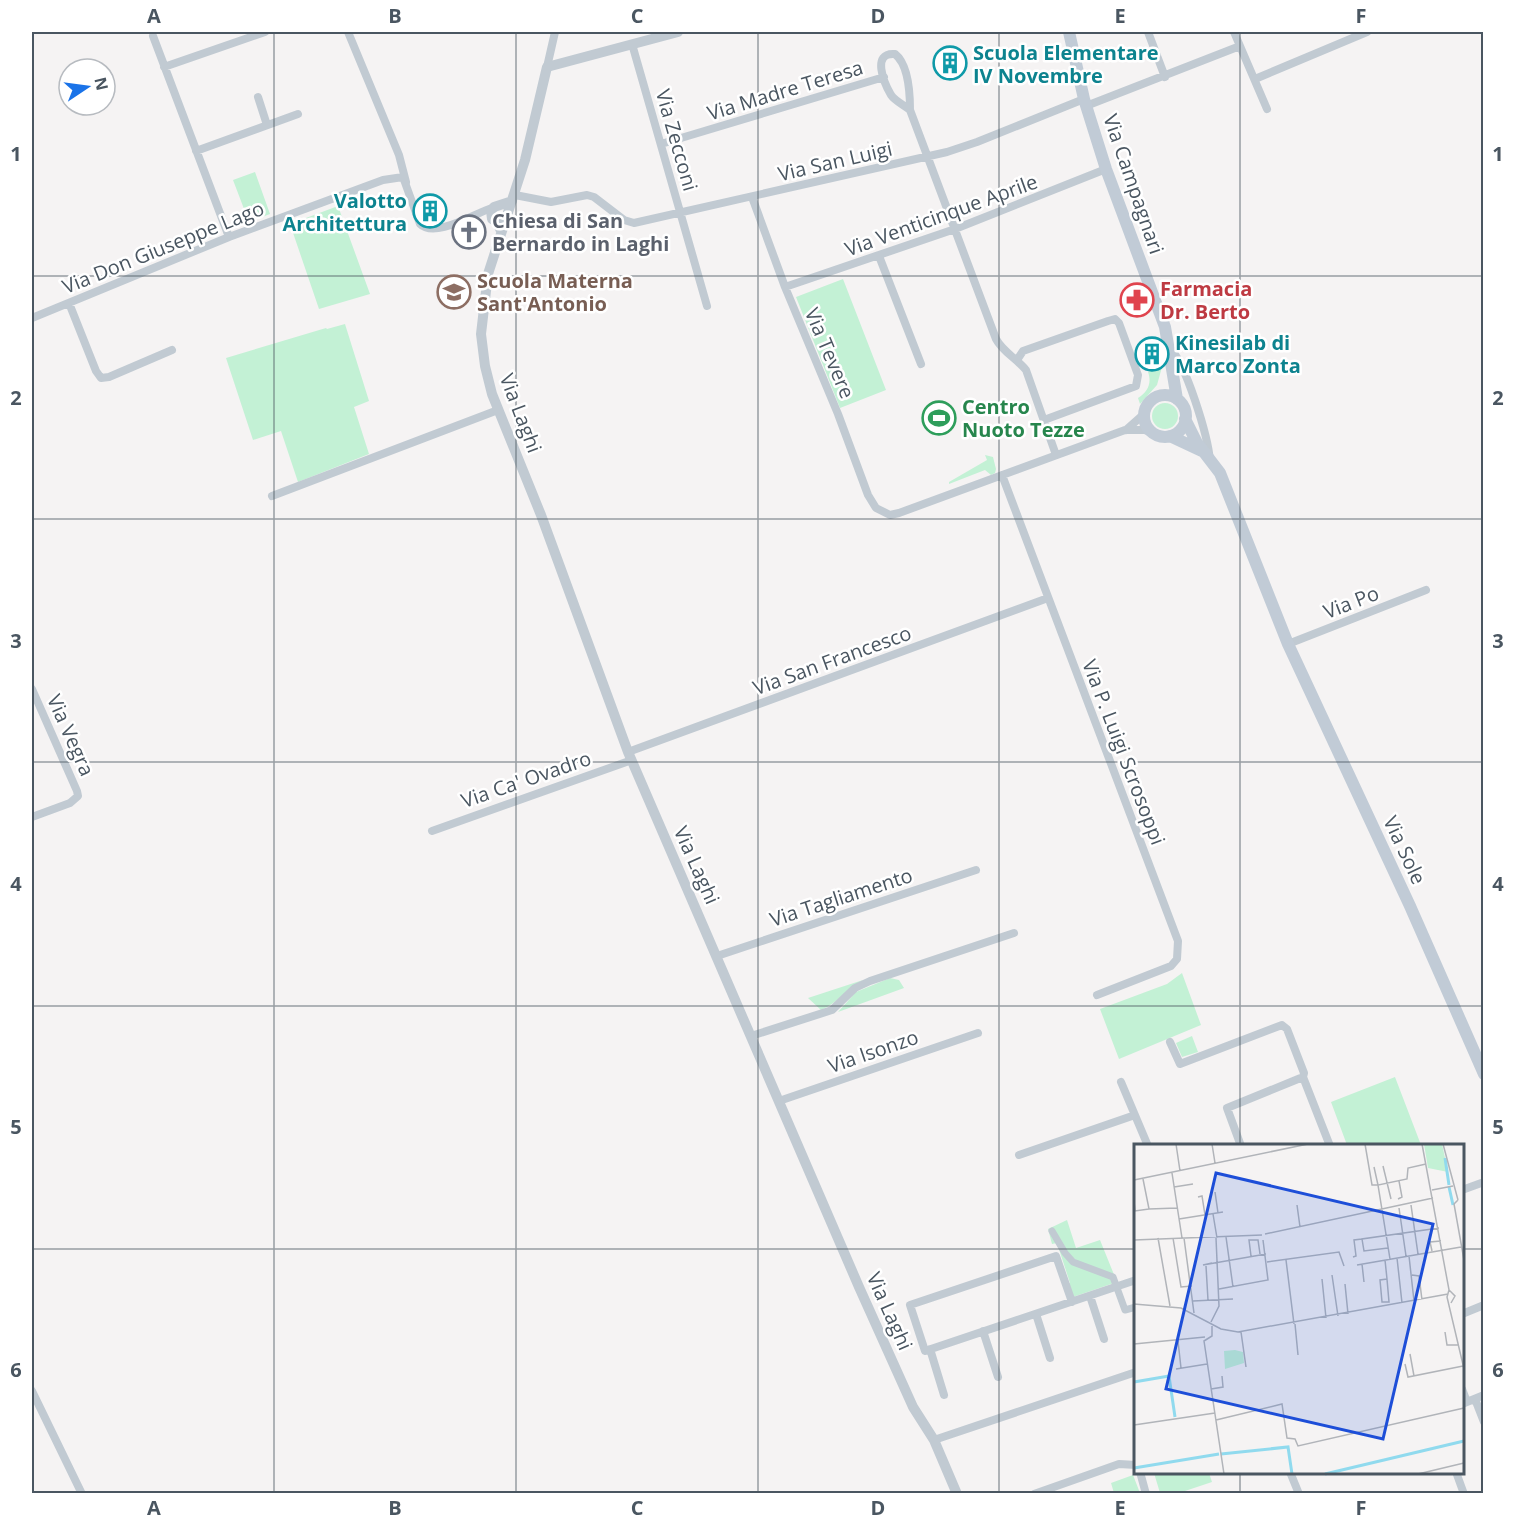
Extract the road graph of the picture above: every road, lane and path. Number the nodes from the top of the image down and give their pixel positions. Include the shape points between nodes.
1 (265, 32) edge
2 (348, 32) edge
3 (555, 32) edge
4 (678, 32) edge
5 (1069, 32) edge
6 (1148, 32) edge
7 (1234, 32) edge
8 (1367, 32) edge
9 (153, 36) dead end
10 (632, 44) junction
11 (1240, 46) junction
12 (164, 67) junction
13 (547, 67) junction
14 (1165, 76) junction
15 (884, 77) junction
16 (1255, 79) junction
17 (258, 97) dead end
18 (1085, 102) junction
19 (1267, 109) dead end
20 (910, 110) junction
21 (298, 114) dead end
22 (267, 125) junction
23 (662, 144) junction
24 (196, 151) junction
25 (927, 156) junction
26 (1106, 169) junction
27 (406, 182) junction
28 (752, 197) junction
29 (513, 198) junction
30 (681, 214) junction
31 (496, 216) junction
32 (955, 230) junction
33 (229, 237) junction
34 (879, 256) junction
35 (785, 287) junction
36 (69, 303) junction
37 (707, 306) dead end
38 (32, 318) edge
39 (1169, 347) junction
40 (172, 350) dead end
41 (1017, 360) junction
42 (921, 364) dead end
43 (1171, 364) junction
44 (1155, 397) junction
45 (1177, 399) junction
46 (498, 410) junction
47 (1144, 414) junction
48 (1185, 419) junction
49 (1044, 420) junction
50 (1125, 430) junction
51 (1151, 432) junction
52 (1170, 436) junction
53 (1056, 455) junction
54 (1207, 456) junction
55 (1002, 475) junction
56 (272, 496) dead end
57 (1426, 590) dead end
58 (1048, 598) junction
59 (1288, 644) junction
60 (32, 688) edge
61 (630, 756) junction
62 (32, 817) edge
63 (432, 831) dead end
64 (976, 870) dead end
65 (1014, 933) dead end
66 (717, 956) junction
67 (1097, 995) dead end
68 (978, 1033) dead end
69 (751, 1036) junction
70 (1170, 1042) dead end
71 (1484, 1074) edge
72 (1303, 1077) junction
73 (1121, 1082) dead end
74 (779, 1101) junction
75 (1135, 1115) junction
76 (1147, 1144) edge
77 (1240, 1144) edge
78 (1329, 1144) edge
79 (1019, 1155) dead end
80 (1484, 1182) edge
81 (1464, 1189) edge
82 (1052, 1231) dead end
83 (1134, 1281) edge
84 (1117, 1287) junction
85 (1090, 1296) junction
86 (1072, 1302) junction
87 (1484, 1305) edge
88 (1134, 1308) edge
89 (1464, 1313) edge
90 (1036, 1314) junction
91 (983, 1332) junction
92 (1104, 1339) dead end
93 (930, 1349) junction
94 (1050, 1358) dead end
95 (1134, 1373) edge
96 (998, 1377) dead end
97 (32, 1390) edge
98 (944, 1395) dead end
99 (1472, 1400) edge
100 (1484, 1422) edge
101 (934, 1440) junction
102 (1134, 1465) edge
103 (1140, 1474) edge
104 (1290, 1474) edge
105 (1456, 1474) edge
106 (82, 1494) edge
107 (957, 1494) edge
108 (1034, 1494) edge
109 (1146, 1494) edge
110 (1299, 1494) edge
111 (1464, 1494) edge

1 - 12 street
2 - 27 street via 405,169
3 - 13 street
4 - 10 street
5 - 18 main road, Via Campagnari
6 - 14 street
7 - 11 street
8 - 16 street
9 - 12 street
10 - 13 street
10 - 23 street, Via Zecconi
11 - 14 street, Via San Luigi
11 - 16 street
12 - 24 street
13 - 29 street, Via Laghi
14 - 18 street, Via San Luigi
15 - 20 street, Via Madre Teresa via 891,95
15 - 20 street, Via Madre Teresa via 882,58 897,55 910,87
15 - 23 street, Via Madre Teresa
16 - 19 street
17 - 22 street
18 - 25 street, Via San Luigi
18 - 26 main road, Via Campagnari
20 - 25 street, Via Madre Teresa
21 - 22 street
22 - 24 street
23 - 30 street, Via Zecconi
24 - 33 street
25 - 28 street, Via San Luigi
25 - 32 street, Via Madre Teresa
26 - 32 street, Via Venticinque Aprile
26 - 39 main road, Via Campagnari
27 - 31 street via 424,228
27 - 33 street, Via Don Giuseppe Lago via 403,177 382,180
28 - 30 street, Via San Luigi
28 - 35 street, Via Tevere
29 - 30 street, Via Zecconi via 551,202 587,195 634,223
29 - 31 street, Via Laghi
30 - 37 street
31 - 46 street, Via Laghi via 481,334 485,366
32 - 34 street, Via Venticinque Aprile
32 - 41 street, Via Madre Teresa via 996,339 1002,350
33 - 36 street, Via Don Giuseppe Lago
34 - 35 street, Via Venticinque Aprile
34 - 42 street
35 - 55 street, Via Tevere via 876,508 886,514 898,513
36 - 38 street, Via Don Giuseppe Lago
36 - 40 street via 101,378
39 - 43 main road, Via Campagnari
39 - 54 street, Via Campagnari via 1176,354 1194,399 1205,432
41 - 49 street, Via Madre Teresa via 1026,370
41 - 49 street via 1023,351 1108,321 1115,319 1119,323 1138,375 1136,386
43 - 44 main road via 1167,380
43 - 45 main road, Via Campagnari
44 - 45 main road via 1167,395
44 - 47 main road
45 - 48 main road via 1184,408
46 - 56 street
46 - 61 street, Via Laghi via 538,506
47 - 50 street
47 - 51 main road
48 - 52 main road via 1180,430
48 - 54 main road, Via Campagnari
49 - 53 street, Via Madre Teresa
50 - 51 street
50 - 53 street
51 - 52 main road
52 - 54 main road
53 - 55 street
54 - 59 main road, Via Campagnari via 1220,473
55 - 58 street, Via P. Luigi Scrosoppi
57 - 59 street, Via Po
58 - 61 street, Via San Francesco
58 - 67 street, Via P. Luigi Scrosoppi via 1178,942 1177,959 1171,966
59 - 71 main road, Via Sole
60 - 62 street, Via Vegra via 78,796
61 - 63 street, Via Ca' Ovadro
61 - 66 street, Via Laghi
64 - 66 street, Via Tagliamento
65 - 69 street via 870,981 855,988 832,1010
66 - 69 street, Via Laghi
68 - 74 street, Via Isonzo
69 - 74 street, Via Laghi
70 - 72 street via 1179,1064 1282,1024
72 - 77 street via 1227,1108
72 - 78 street
73 - 75 street
74 - 101 street, Via Laghi via 913,1407
75 - 76 street
75 - 79 street
80 - 81 street
82 - 84 street via 1073,1262 1108,1274
83 - 84 street
84 - 85 street
84 - 88 street via 1125,1310
85 - 86 street
85 - 92 street
86 - 90 street
86 - 93 street via 1056,1256 910,1305 925,1351
87 - 89 street
90 - 91 street
90 - 94 street
91 - 93 street
91 - 96 street
93 - 98 street
95 - 101 street
97 - 106 street
99 - 100 street
101 - 107 street, Via Laghi
102 - 108 street via 1119,1464
103 - 109 street
104 - 110 street
105 - 111 street

